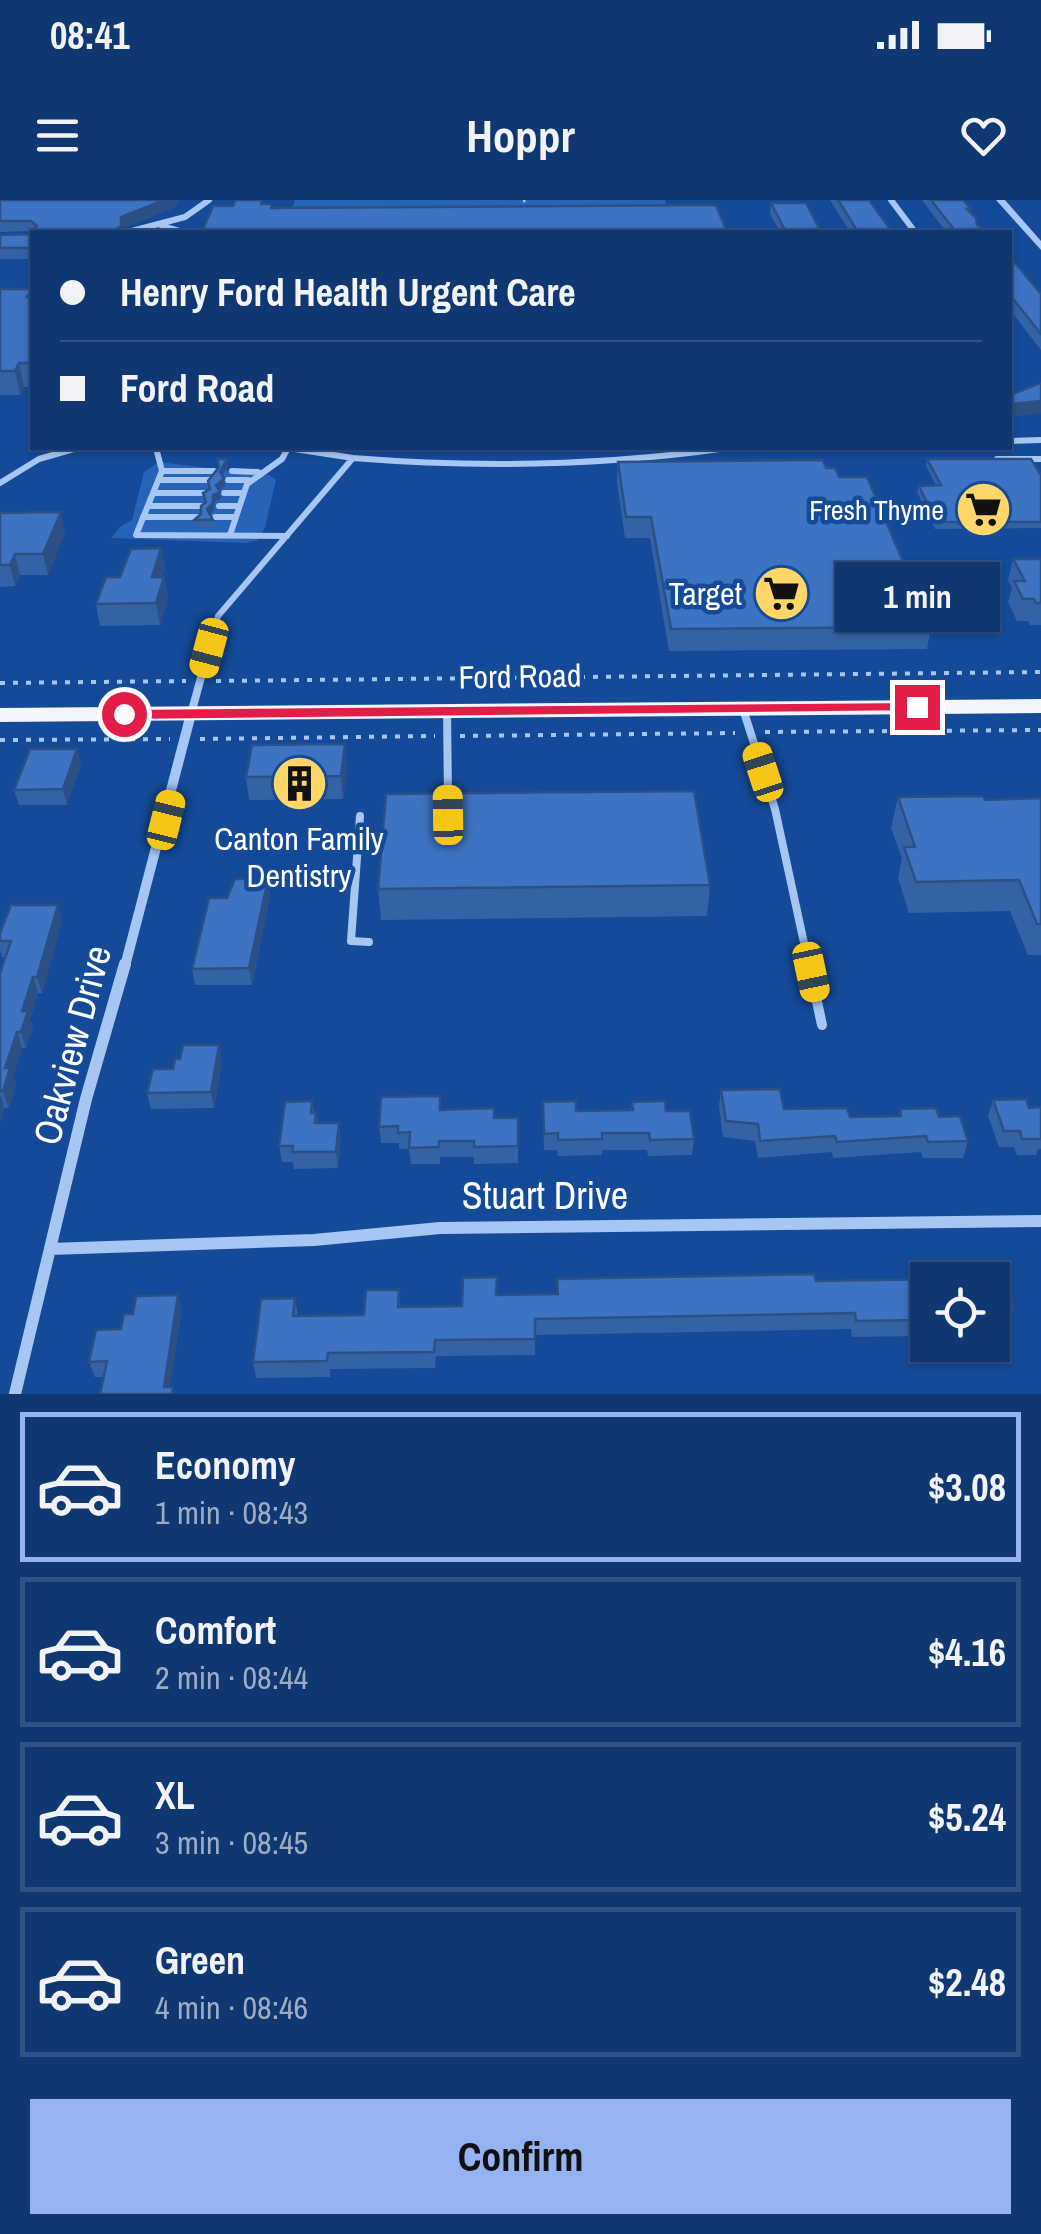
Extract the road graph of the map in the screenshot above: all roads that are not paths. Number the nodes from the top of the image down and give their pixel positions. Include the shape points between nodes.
1 (209, 200) edge
2 (890, 200) edge
3 (1000, 200) edge
4 (161, 225) junction
5 (137, 230) edge
6 (177, 230) edge
7 (913, 230) edge
8 (1012, 232) edge
9 (1028, 233) junction
10 (1041, 246) edge
11 (1012, 440) edge
12 (1041, 440) edge
13 (69, 450) edge
14 (157, 450) edge
15 (285, 450) edge
16 (299, 450) edge
17 (713, 450) edge
18 (353, 458) junction
19 (997, 459) edge
20 (1041, 459) edge
21 (162, 471) junction
22 (214, 471) edge
23 (232, 471) dead end
24 (259, 472) junction
25 (158, 480) junction
26 (209, 480) edge
27 (228, 480) edge
28 (249, 480) junction
29 (0, 483) edge
30 (153, 493) junction
31 (205, 493) edge
32 (224, 493) edge
33 (243, 493) junction
34 (148, 506) junction
35 (201, 506) edge
36 (218, 506) edge
37 (239, 506) junction
38 (197, 517) edge
39 (216, 517) edge
40 (235, 517) junction
41 (143, 518) junction
42 (230, 534) junction
43 (286, 536) junction
44 (1041, 706) edge
45 (742, 707) junction
46 (447, 709) junction
47 (192, 714) junction
48 (0, 715) edge
49 (448, 815) edge
50 (360, 816) dead end
51 (369, 942) dead end
52 (822, 1025) dead end
53 (1041, 1222) edge
54 (50, 1250) junction
55 (15, 1394) edge

1 - 4 street
2 - 7 street
3 - 9 street
4 - 5 street
4 - 6 street
8 - 9 street
9 - 10 street
11 - 12 lane
13 - 29 lane
14 - 21 lane
15 - 24 lane via 281,461
16 - 18 lane
17 - 18 lane via 641,460
18 - 43 lane
19 - 20 lane
21 - 22 lane
21 - 25 lane
23 - 24 lane
24 - 28 lane
25 - 26 lane
25 - 30 lane
27 - 28 lane
28 - 33 lane
30 - 31 lane
30 - 34 lane
32 - 33 lane
33 - 37 lane
34 - 35 lane
34 - 41 lane
36 - 37 lane
37 - 40 lane
38 - 41 lane
39 - 40 lane
40 - 42 lane
41 - 42 lane via 136,535
42 - 43 lane
43 - 47 lane via 218,616
44 - 45 main road, Ford Road
45 - 46 main road, Ford Road
45 - 52 lane via 776,808
46 - 47 main road, Ford Road
46 - 49 lane
47 - 48 main road, Ford Road
47 - 54 street, Oakview Drive
50 - 51 lane via 351,941
53 - 54 street, Stuart Drive via 440,1228
54 - 55 street, Oakview Drive

